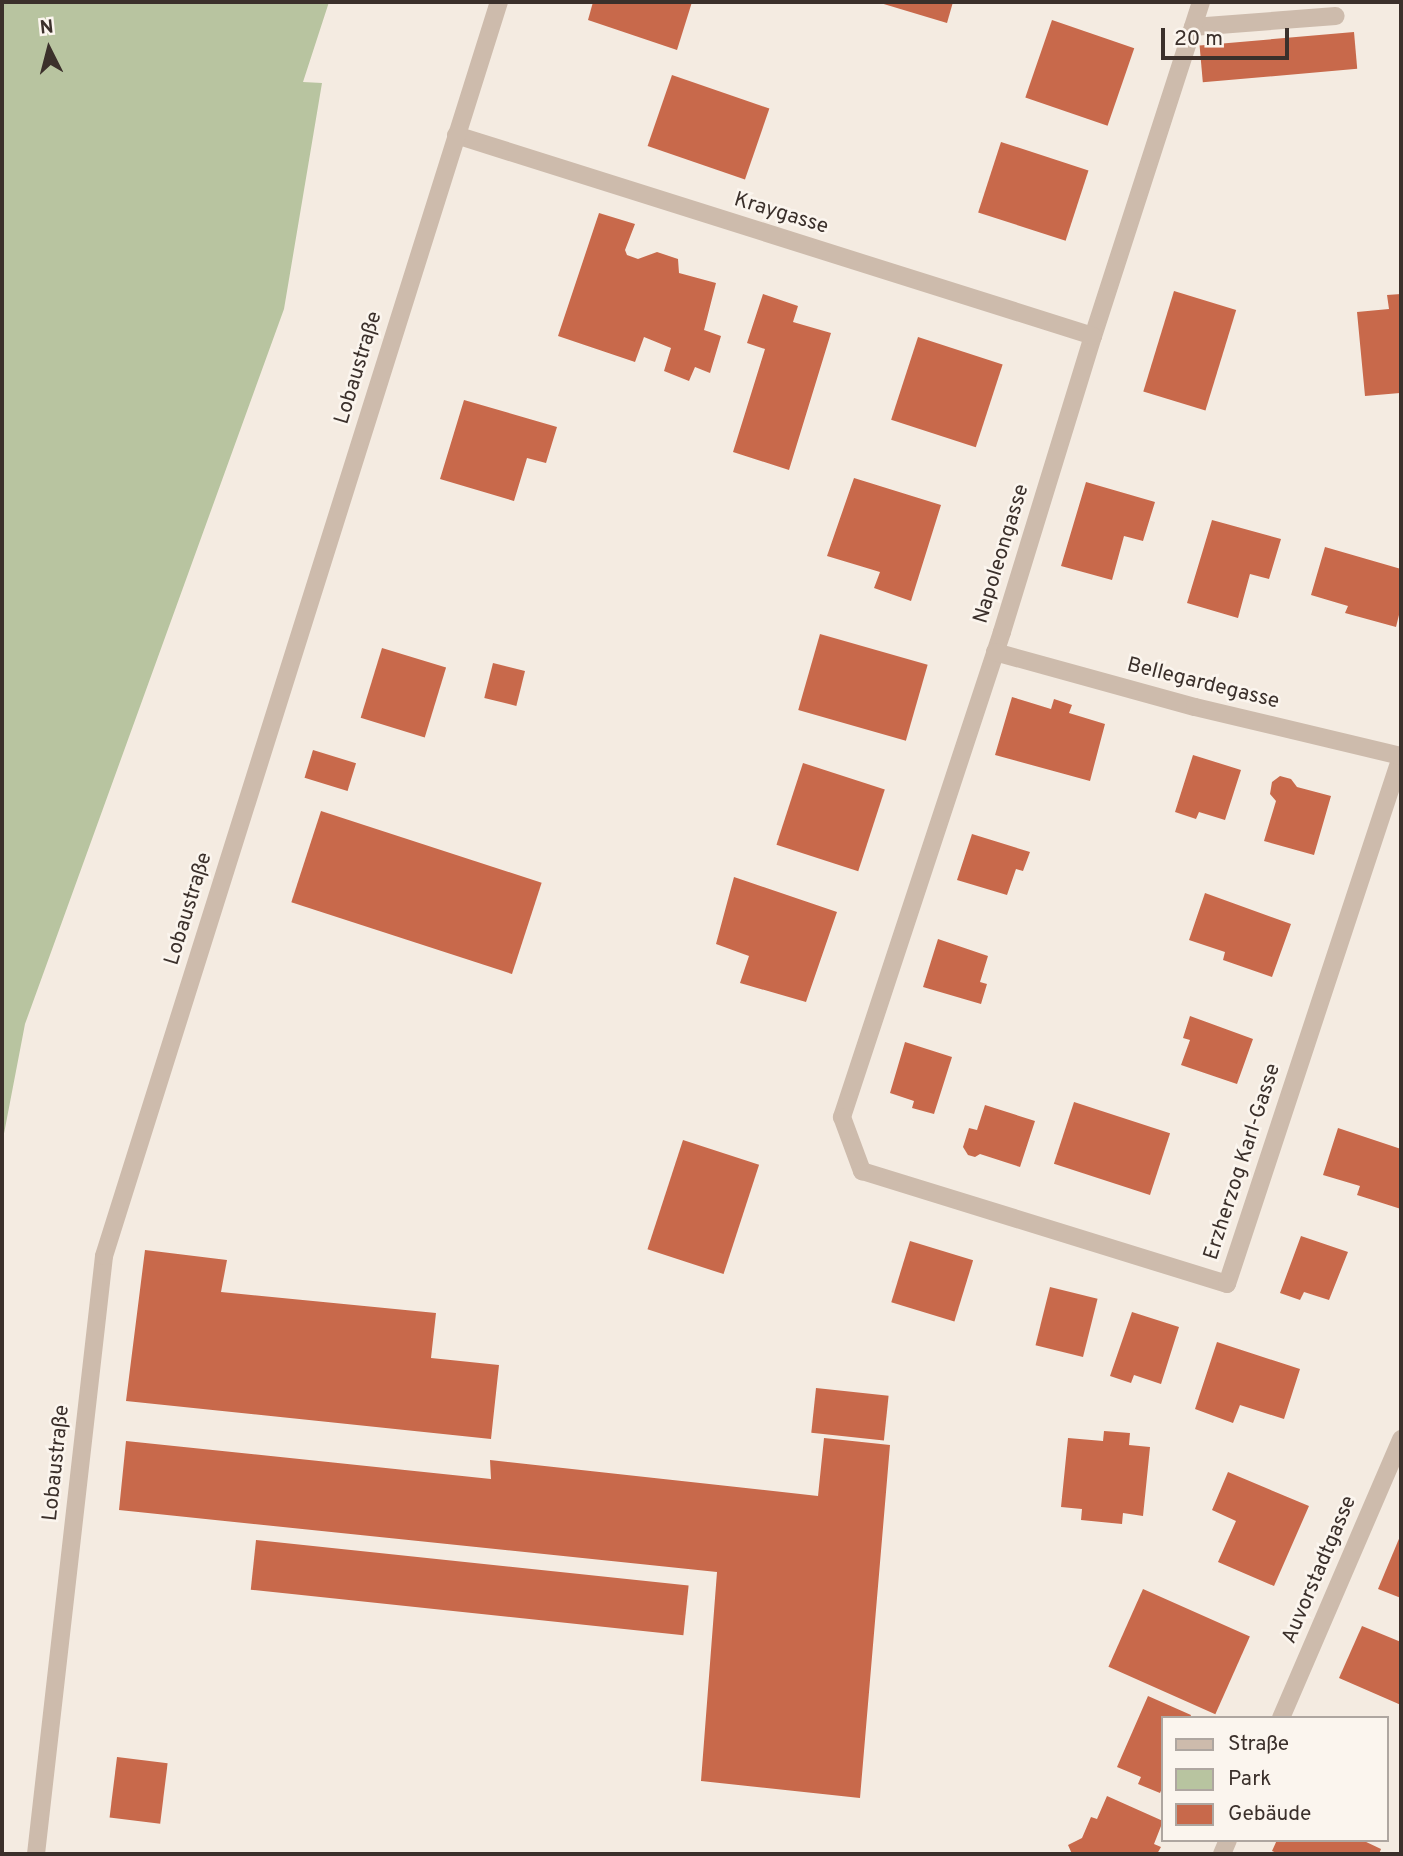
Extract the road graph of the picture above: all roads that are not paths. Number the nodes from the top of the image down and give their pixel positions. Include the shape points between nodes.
1 (499, 2) edge
2 (1201, 2) edge
3 (1336, 16) dead end
4 (1193, 27) junction
5 (456, 135) junction
6 (1093, 336) junction
7 (995, 652) junction
8 (1401, 756) edge
9 (842, 1117) joint
10 (1401, 1439) edge
11 (1282, 1716) edge
12 (36, 1854) edge

1 - 5 street, Lobaustraße
2 - 4 street, Napoleongasse
3 - 4 street
4 - 6 street, Napoleongasse
5 - 6 street, Kraygasse
5 - 12 street, Lobaustraße via 104,1256
6 - 7 street, Napoleongasse
7 - 8 street, Bellegardegasse
7 - 9 street, Napoleongasse
8 - 9 street, Erzherzog Karl-Gasse via 1227,1284 862,1171
10 - 11 street, Auvorstadtgasse

